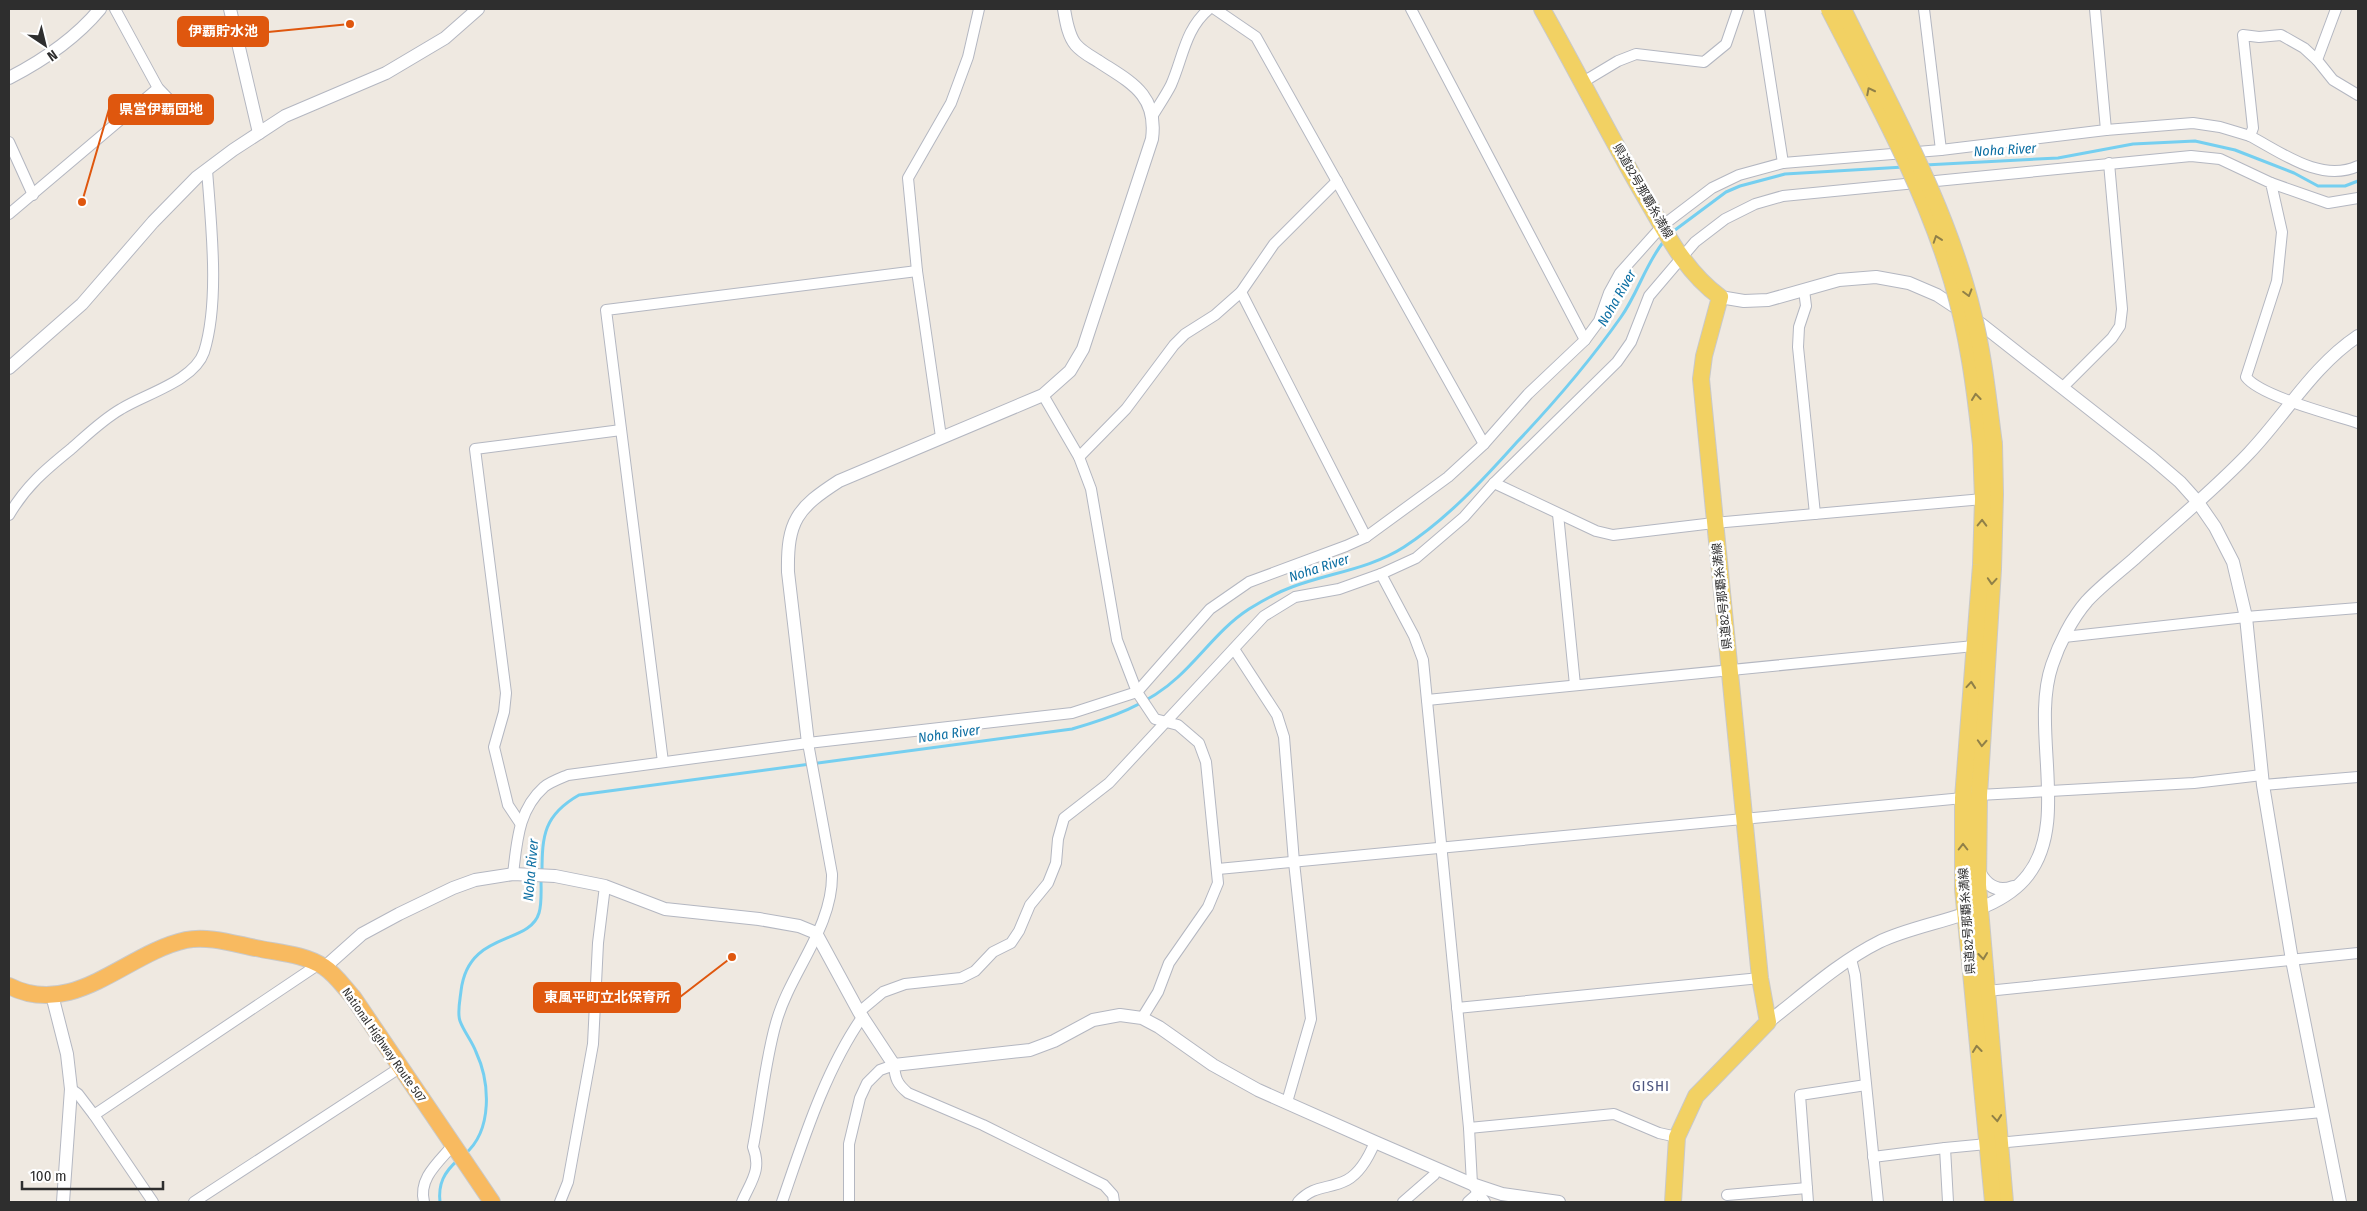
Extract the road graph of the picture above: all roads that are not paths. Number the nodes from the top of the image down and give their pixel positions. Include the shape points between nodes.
1 (100, 9) edge
2 (115, 9) edge
3 (230, 9) edge
4 (478, 9) edge
5 (979, 9) edge
6 (1064, 9) edge
7 (1209, 9) edge
8 (1215, 9) edge
9 (1411, 9) edge
10 (1542, 9) edge
11 (1738, 9) edge
12 (1759, 9) edge
13 (1829, 9) edge
14 (1843, 9) edge
15 (1924, 9) edge
16 (2095, 9) edge
17 (2336, 9) edge
18 (2317, 60) junction
19 (9, 78) edge
20 (1583, 82) junction
21 (158, 88) junction
22 (2358, 95) edge
23 (1153, 116) junction
24 (186, 117) dead end
25 (2106, 130) junction
26 (259, 133) junction
27 (2250, 136) junction
28 (9, 142) edge
29 (1941, 150) junction
30 (1783, 163) junction
31 (2109, 163) junction
32 (2358, 166) edge
33 (207, 170) junction
34 (1337, 181) junction
35 (2271, 184) junction
36 (33, 195) junction
37 (2358, 198) edge
38 (9, 214) edge
39 (1664, 229) junction
40 (1678, 254) junction
41 (917, 271) junction
42 (1804, 290) junction
43 (1240, 292) junction
44 (1720, 297) junction
45 (2358, 336) edge
46 (1585, 340) junction
47 (9, 368) edge
48 (2063, 387) junction
49 (1043, 395) junction
50 (2292, 402) junction
51 (2358, 423) edge
52 (621, 430) junction
53 (941, 437) junction
54 (1484, 444) junction
55 (1987, 445) junction
56 (1079, 457) junction
57 (1494, 483) junction
58 (1983, 499) junction
59 (2197, 501) junction
60 (1558, 514) junction
61 (1815, 514) junction
62 (9, 515) edge
63 (1714, 523) junction
64 (1366, 537) junction
65 (1381, 574) junction
66 (2358, 608) edge
67 (2246, 617) junction
68 (2064, 637) junction
69 (1974, 646) junction
70 (1234, 649) junction
71 (1730, 670) junction
72 (1575, 685) junction
73 (1138, 694) junction
74 (1427, 700) junction
75 (1166, 723) junction
76 (809, 746) junction
77 (663, 762) junction
78 (2358, 777) edge
79 (2262, 780) junction
80 (2047, 790) junction
81 (1971, 797) junction
82 (1744, 819) junction
83 (520, 823) junction
84 (1441, 847) junction
85 (1294, 862) junction
86 (1218, 869) junction
87 (1978, 869) junction
88 (513, 874) junction
89 (2019, 885) junction
90 (605, 886) junction
91 (1972, 910) junction
92 (816, 934) junction
93 (2358, 953) edge
94 (1850, 959) junction
95 (2292, 960) junction
96 (322, 966) junction
97 (1760, 978) junction
98 (9, 986) edge
99 (1987, 991) junction
100 (52, 996) junction
101 (1457, 1008) junction
102 (861, 1014) junction
103 (1142, 1018) junction
104 (1768, 1022) junction
105 (894, 1065) junction
106 (400, 1067) junction
107 (1866, 1085) junction
108 (71, 1089) junction
109 (1287, 1102) junction
110 (2322, 1112) junction
111 (94, 1115) junction
112 (1469, 1128) junction
113 (1677, 1137) junction
114 (1375, 1142) junction
115 (1993, 1144) junction
116 (454, 1148) junction
117 (1945, 1148) junction
118 (1873, 1157) junction
119 (1437, 1169) junction
120 (1475, 1188) junction
121 (1807, 1188) junction
122 (1727, 1195) dead end
123 (63, 1202) edge
124 (153, 1202) edge
125 (194, 1202) edge
126 (424, 1202) edge
127 (492, 1202) edge
128 (560, 1202) edge
129 (742, 1202) edge
130 (782, 1202) edge
131 (850, 1202) edge
132 (1114, 1202) edge
133 (1298, 1202) edge
134 (1403, 1202) edge
135 (1468, 1202) edge
136 (1485, 1202) edge
137 (1559, 1202) edge
138 (1673, 1202) edge
139 (1808, 1202) edge
140 (1878, 1202) edge
141 (1948, 1202) edge
142 (1993, 1202) edge
143 (2005, 1202) edge
144 (2340, 1202) edge

1 - 19 street via 64,45
2 - 21 street
3 - 26 street
4 - 26 street via 445,38 386,73 285,116
5 - 41 street via 968,57 951,103 908,178
6 - 23 street via 1075,44 1138,87
7 - 23 street via 1190,31 1170,85
8 - 34 street via 1256,37
9 - 46 street
10 - 20 main road, 県道82号那覇糸満線
11 - 20 street via 1726,44 1704,62 1636,54
12 - 30 street
55 -> 13 main road, 県道82号那覇糸満線, bridge via 1968,347 1946,264 1920,195
14 -> 55 main road, 県道82号那覇糸満線, bridge via 1916,155 1952,242 1980,344
15 - 29 street
16 - 25 street
17 - 18 street
18 - 22 street via 2333,80
18 - 27 street via 2281,35 2244,35 2253,128
20 - 39 main road, 県道82号那覇糸満線
21 - 24 street
21 - 36 street
23 - 49 street via 1152,139 1083,350 1070,371
25 - 27 street via 2193,123
25 - 29 street
26 - 33 street
27 - 32 street via 2327,172 2346,172
28 - 36 street
29 - 30 street
30 - 39 street via 1712,188
31 - 35 street via 2191,156 2220,159
31 - 40 street via 1783,196 1754,204 1725,219
31 - 48 street via 2122,309 2120,326
33 - 47 street via 173,201 82,304
33 - 62 street via 212,314 203,353 194,369 122,408 89,431 25,489
34 - 43 street via 1274,244
34 - 54 street
35 - 37 street via 2328,203
35 - 50 street via 2282,232 2277,281 2246,377 2251,384
36 - 38 street
39 - 40 main road, 県道82号那覇糸満線
39 - 46 street via 1620,273 1599,321
40 - 44 main road, 県道82号那覇糸満線 via 1693,274
40 - 57 street via 1649,296 1631,342 1617,362
41 - 52 street via 606,310
41 - 53 street
42 - 44 street via 1768,300
42 - 48 street via 1857,278 1876,277 1909,283 1937,295 1981,324
42 - 61 street via 1806,306 1798,347
43 - 56 street via 1180,340 1126,409
43 - 64 street
44 - 63 main road, 県道82号那覇糸満線 via 1701,379
45 - 50 street via 2337,350
46 - 54 street via 1528,394
48 - 59 street via 2152,458
49 - 53 street
49 - 56 street
50 - 51 street
50 - 59 street via 2249,454
52 - 77 street
52 - 83 street via 475,449 506,693 494,747 508,805
53 - 76 street via 839,481 816,495 799,512 791,528 788,572
54 - 64 street via 1448,477
55 - 58 main road, 県道82号那覇糸満線
55 -> 81 main road, 県道82号那覇糸満線 via 1995,494 1993,569
56 - 73 street via 1091,489 1117,640
57 - 60 street
57 - 65 street via 1464,517 1416,558
58 - 61 street
69 -> 58 main road, 県道82号那覇糸満線
59 - 67 street via 2233,562
59 - 68 street via 2086,602
60 - 63 street via 1613,535
60 - 72 street
61 - 63 street
63 - 71 main road, 県道82号那覇糸満線
64 - 73 street via 1248,582 1210,609
65 - 70 street via 1339,589 1295,597 1264,616
65 - 74 street via 1423,660
66 - 67 street
67 - 68 street
67 - 79 street
68 - 80 street via 2046,689
69 - 71 street
81 -> 69 main road, 県道82号那覇糸満線
70 - 75 street
70 - 85 street via 1282,727
71 - 72 street
71 - 82 main road, 県道82号那覇糸満線
72 - 74 street
73 - 75 street via 1156,718
73 - 76 street via 1072,713
74 - 84 street
75 - 86 street via 1178,725 1200,743 1206,762
75 - 102 street via 1109,783 1064,818 1056,863 1048,883 1030,905 1011,942 961,978 905,984 883,992
76 - 77 street
76 - 92 street via 832,874 832,890
77 - 83 street via 568,775 545,787
78 - 79 street
79 - 80 street
79 - 95 street
80 - 81 street
80 - 89 street via 2042,850
81 - 82 street
81 - 87 main road, 県道82号那覇糸満線
91 -> 81 main road, 県道82号那覇糸満線
82 - 84 street
82 - 97 main road, 県道82号那覇糸満線
83 - 88 street
84 - 85 street
84 - 101 street
85 - 86 street
85 - 109 street via 1312,1019
86 - 103 street via 1215,894 1169,963 1158,992
87 - 89 street via 1984,881 1992,887 2006,890
87 - 91 main road, 県道82号那覇糸満線
88 - 90 street via 553,875
88 - 96 street via 475,880 399,914 362,934
89 - 91 street
90 - 92 street via 665,909 759,919 799,926
90 - 128 street via 598,943 593,1044 568,1182
91 - 94 street via 1879,942
91 -> 99 main road, 県道82号那覇糸満線
115 -> 91 main road, 県道82号那覇糸満線
92 - 102 street
92 - 129 street via 776,1023 753,1147 758,1168
93 - 95 street
94 - 104 street
94 - 107 street via 1855,975
95 - 99 street
95 - 110 street
96 - 100 highway, National Highway Route 507 via 293,956 233,944 188,940 149,952 98,982
96 - 106 highway, National Highway Route 507 via 353,997
96 - 111 street
97 - 101 street
97 - 104 main road, 県道82号那覇糸満線
98 - 100 highway, National Highway Route 507 via 18,991
99 -> 115 main road, 県道82号那覇糸満線
100 - 108 street via 67,1054
101 - 112 street
102 - 105 street
102 - 130 street via 833,1068
103 - 105 street via 1120,1016 1093,1020 1030,1050
103 - 109 street via 1212,1065
104 - 113 main road via 1696,1096
105 - 131 street via 880,1070 860,1098 849,1144
105 - 132 street via 895,1079 908,1093 983,1125 1104,1185
106 - 116 highway, National Highway Route 507
106 - 125 street
107 - 118 street
107 - 121 street via 1800,1095
108 - 111 street
108 - 123 street
109 - 114 street
110 - 115 street
110 - 144 street
111 - 124 street
112 - 113 street via 1614,1114
112 - 120 street
113 - 138 main road
114 - 119 street
114 - 133 street via 1370,1154 1348,1179 1309,1191
115 - 117 street
115 - 142 main road, 県道82号那覇糸満線
115 - 143 main road, 県道82号那覇糸満線
116 - 126 street via 429,1173 424,1184
116 - 127 highway, National Highway Route 507
117 - 118 street
117 - 141 street
118 - 140 street
119 - 120 street
119 - 134 street
120 - 135 street
120 - 136 street
120 - 137 street
121 - 122 street
121 - 139 street

